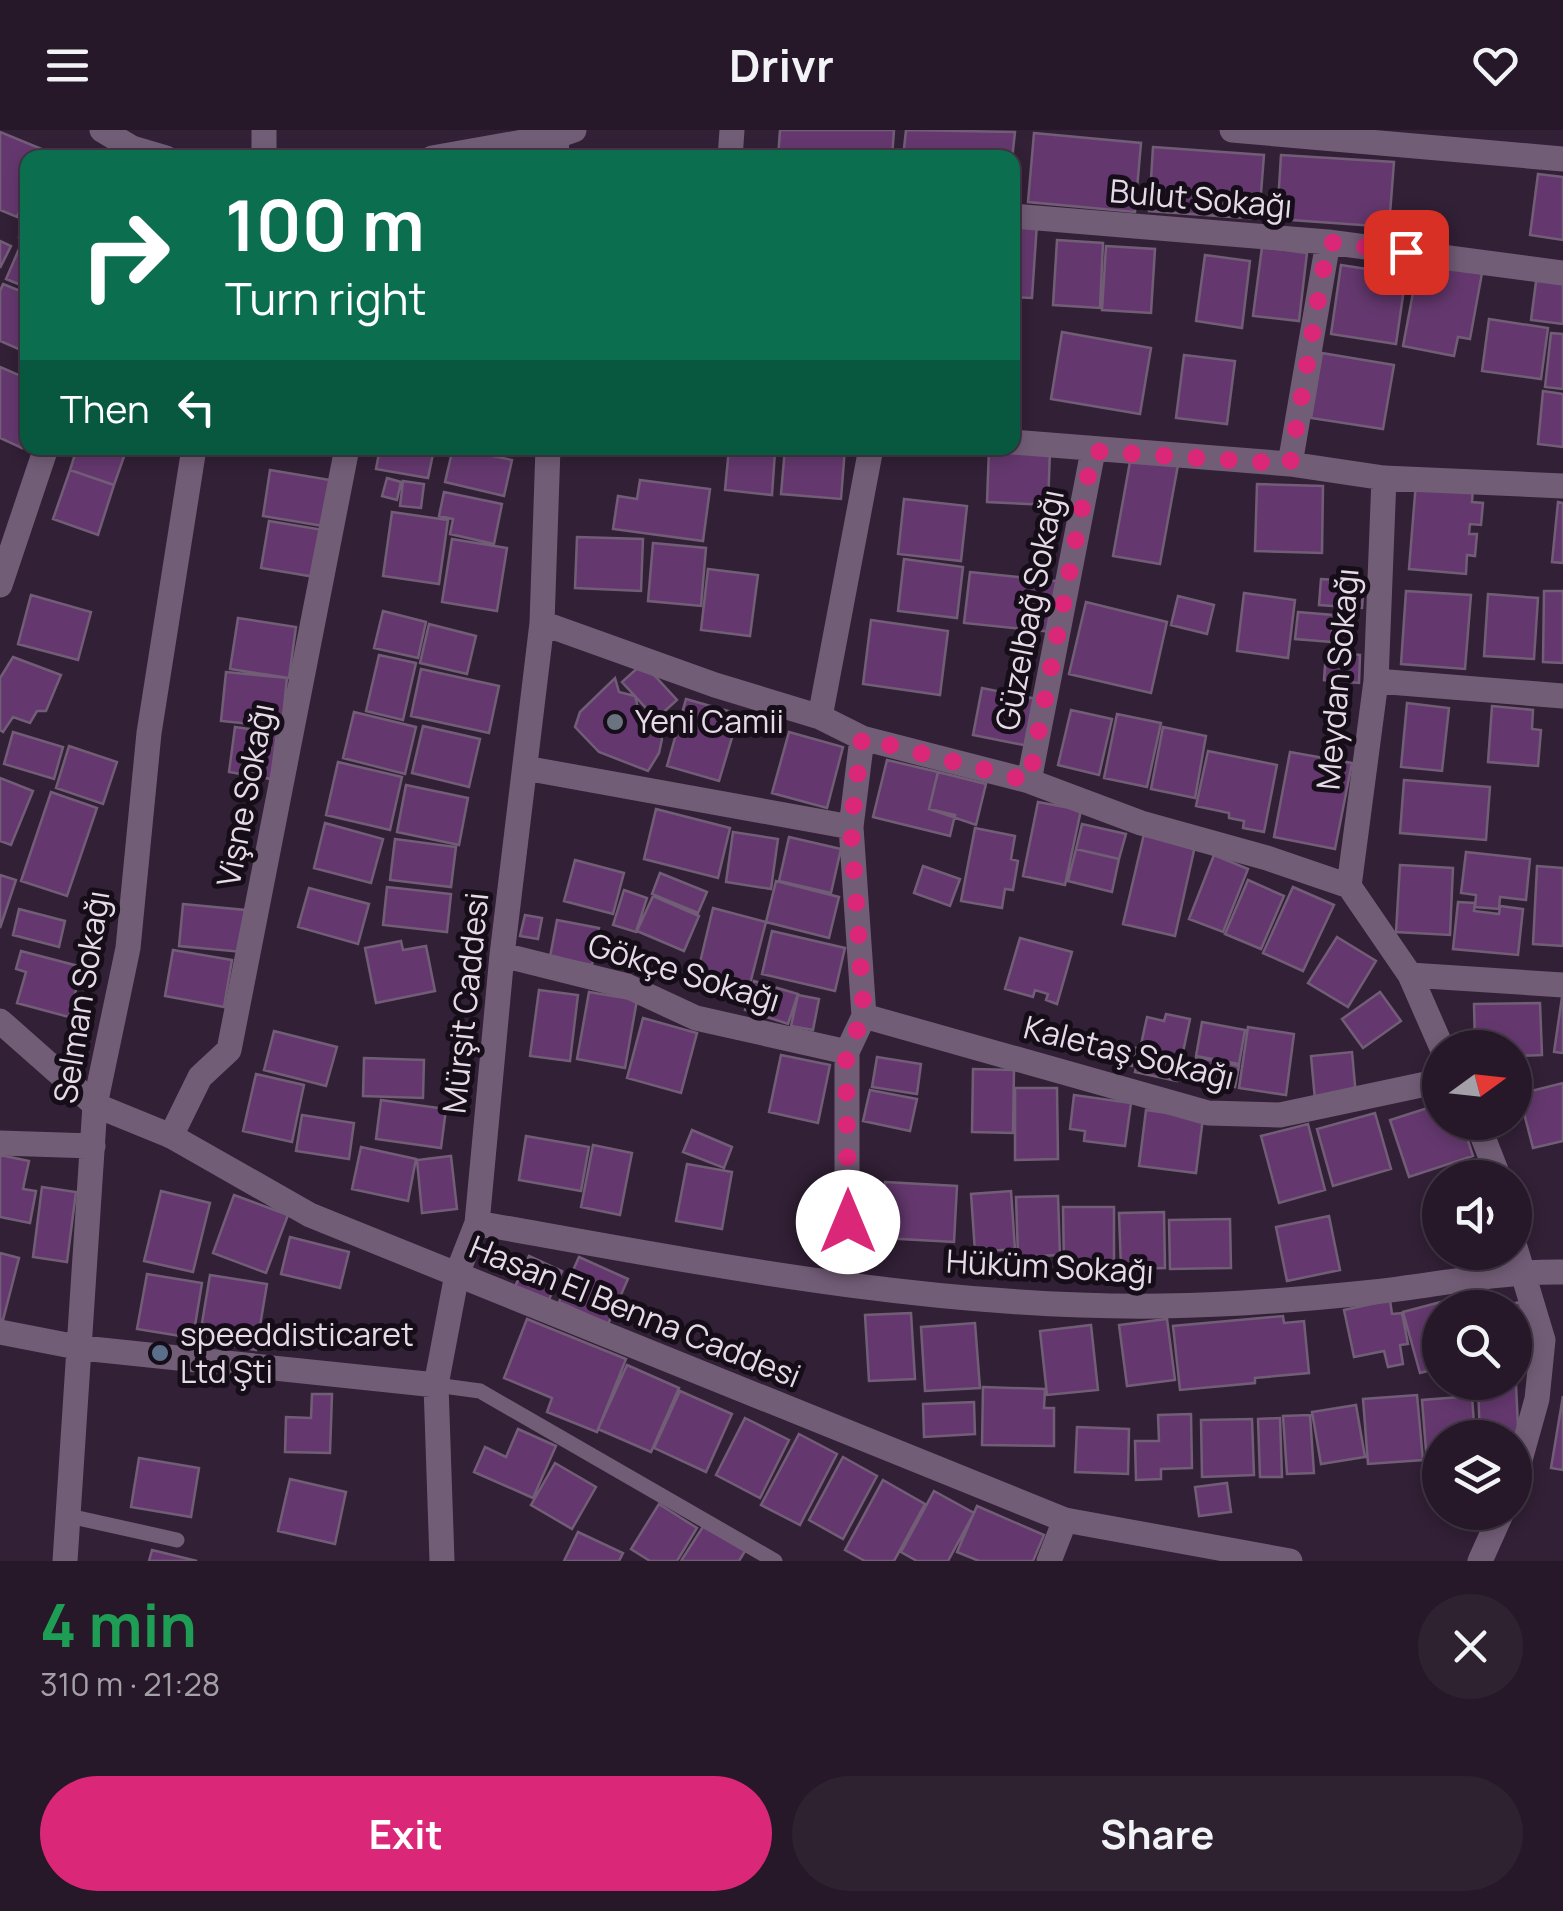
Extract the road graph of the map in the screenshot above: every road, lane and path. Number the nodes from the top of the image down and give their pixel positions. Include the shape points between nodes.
1 (102, 130) edge
2 (1232, 130) edge
3 (562, 141) edge
4 (139, 150) edge
5 (493, 150) edge
6 (1563, 159) edge
7 (1020, 217) edge
8 (1328, 242) junction
9 (1563, 273) edge
10 (1020, 443) edge
11 (1093, 451) junction
12 (44, 455) edge
13 (193, 455) edge
14 (346, 455) edge
15 (548, 455) edge
16 (870, 455) edge
17 (1290, 464) junction
18 (1384, 478) junction
19 (1563, 486) edge
20 (0, 585) edge
21 (542, 623) junction
22 (1376, 681) junction
23 (1563, 696) edge
24 (820, 717) junction
25 (862, 738) junction
26 (525, 768) junction
27 (1029, 781) junction
28 (851, 827) junction
29 (1349, 886) junction
30 (502, 955) junction
31 (1410, 976) junction
32 (1563, 985) edge
33 (864, 1016) junction
34 (0, 1021) edge
35 (1434, 1030) edge
36 (846, 1052) junction
37 (1422, 1085) edge
38 (95, 1105) junction
39 (171, 1136) junction
40 (0, 1143) edge
41 (93, 1146) junction
42 (477, 1223) junction
43 (1520, 1270) edge
44 (1563, 1272) edge
45 (1521, 1273) junction
46 (457, 1274) junction
47 (847, 1284) junction
48 (0, 1332) edge
49 (82, 1348) junction
50 (436, 1385) junction
51 (1531, 1420) edge
52 (68, 1516) junction
53 (1065, 1520) junction
54 (1494, 1530) edge
55 (176, 1540) dead end
56 (65, 1561) edge
57 (442, 1561) edge
58 (775, 1561) edge
59 (1049, 1561) edge
60 (1290, 1561) edge
61 (1480, 1561) edge

1 - 4 street
2 - 6 street
3 - 5 street
7 - 8 street, Bulut Sokağı
8 - 9 street, Bulut Sokağı
8 - 17 street
10 - 11 street
11 - 17 street
11 - 27 street, Güzelbağ Sokağı
12 - 20 street
13 - 38 street, Selman Sokağı via 149,734 128,948
14 - 39 street, Vişne Sokağı via 229,1050 200,1077
15 - 21 street, Mürşit Caddesi
16 - 24 street
17 - 18 street
18 - 19 street
18 - 22 street, Meydan Sokağı
21 - 24 street
21 - 26 street, Mürşit Caddesi
22 - 23 street
22 - 29 street, Meydan Sokağı
24 - 25 street
25 - 27 street
25 - 28 street
26 - 28 street
26 - 30 street, Mürşit Caddesi
27 - 29 street
28 - 33 street
29 - 31 street
30 - 36 street, Gökçe Sokağı via 627,986 696,1018
30 - 42 street, Mürşit Caddesi
31 - 32 street
31 - 35 street
33 - 36 street
33 - 37 street, Kaletaş Sokağı via 1208,1113 1280,1116
34 - 38 street, Hasan El Benna Caddesi
36 - 47 street
38 - 39 street, Hasan El Benna Caddesi
38 - 41 street, Selman Sokağı
39 - 46 street, Hasan El Benna Caddesi via 310,1215
40 - 41 street
41 - 49 street, Selman Sokağı
42 - 46 street, Mürşit Caddesi
42 - 47 street, Hüküm Sokağı
43 - 45 street
44 - 45 street, Hüküm Sokağı
45 - 47 street, Hüküm Sokağı via 1370,1292 1162,1306 964,1298
45 - 51 street via 1544,1340
46 - 50 street, Mürşit Caddesi
46 - 53 street, Hasan El Benna Caddesi
48 - 49 street
49 - 50 street
49 - 52 street, Selman Sokağı
50 - 57 street, Mürşit Caddesi
50 - 58 lane via 480,1391
52 - 55 lane
52 - 56 street, Selman Sokağı
53 - 59 street
53 - 60 street, Hasan El Benna Caddesi
54 - 61 street

